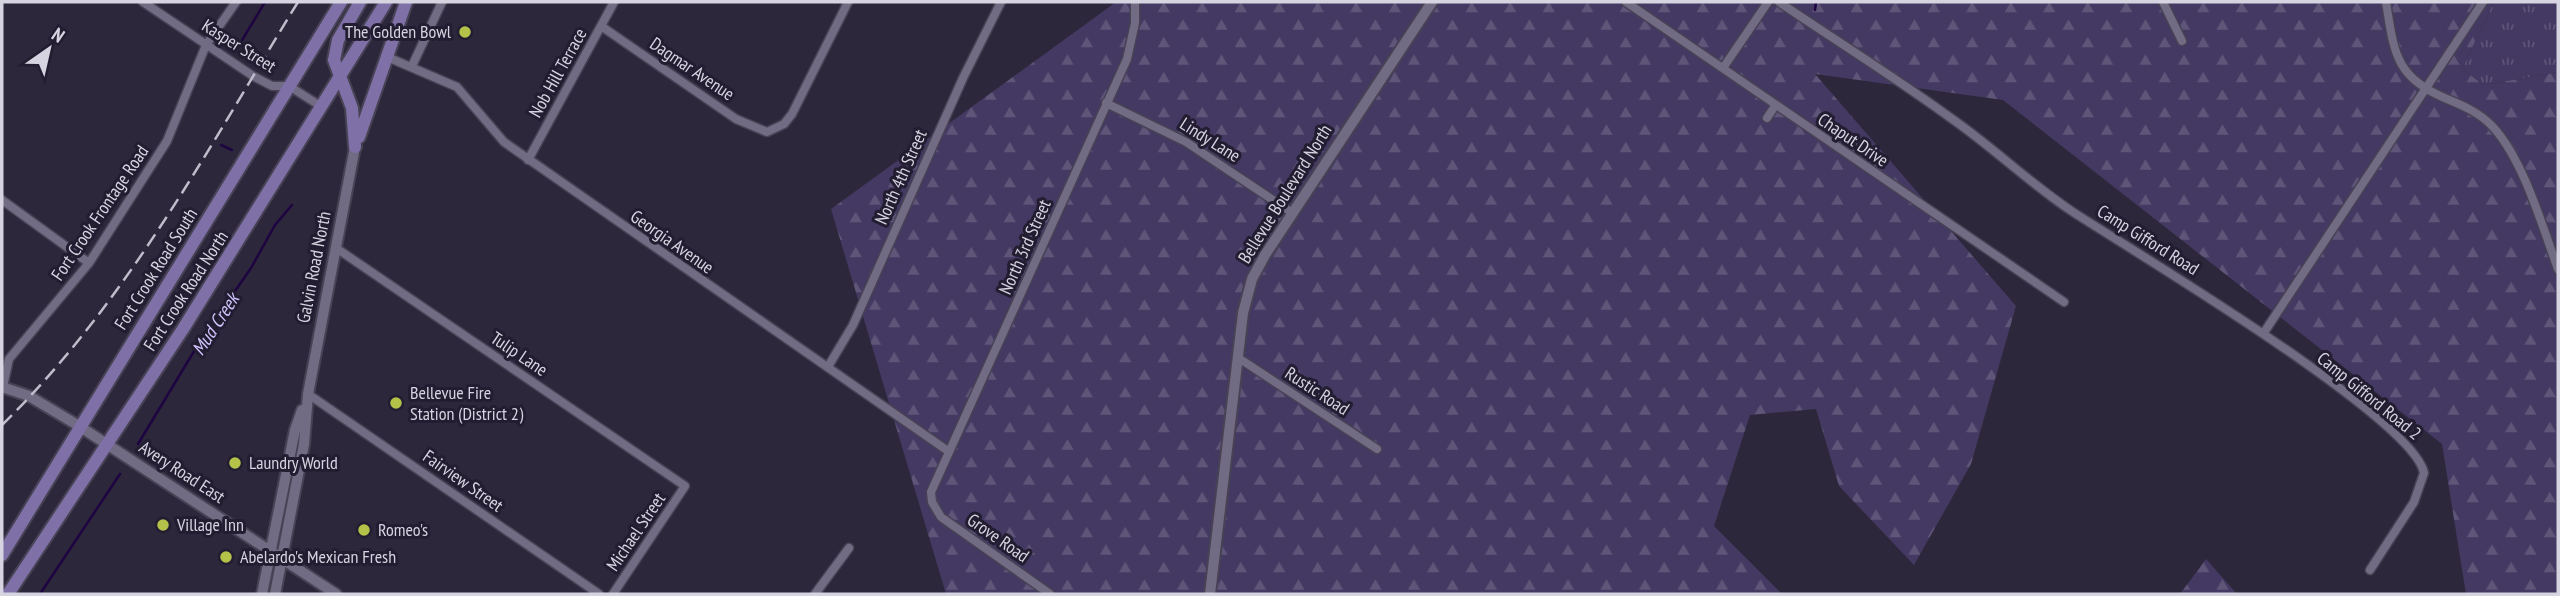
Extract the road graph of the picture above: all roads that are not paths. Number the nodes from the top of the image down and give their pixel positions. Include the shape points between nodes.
1 (143, 2) edge
2 (236, 2) edge
3 (341, 2) edge
4 (360, 2) edge
5 (386, 2) edge
6 (407, 2) edge
7 (442, 2) edge
8 (614, 2) edge
9 (848, 2) edge
10 (1001, 2) edge
11 (1135, 2) edge
12 (1432, 2) edge
13 (1626, 2) edge
14 (1768, 2) edge
15 (1779, 2) edge
16 (2163, 2) edge
17 (2386, 2) edge
18 (2483, 2) edge
19 (601, 26) junction
20 (2182, 41) dead end
21 (206, 45) junction
22 (385, 56) junction
23 (412, 66) junction
24 (1723, 68) junction
25 (339, 79) junction
26 (289, 86) junction
27 (2424, 90) junction
28 (1106, 103) junction
29 (1775, 106) junction
30 (322, 107) junction
31 (1767, 118) dead end
32 (355, 147) junction
33 (528, 160) junction
34 (2, 200) edge
35 (1291, 212) junction
36 (336, 248) junction
37 (89, 263) junction
38 (2558, 269) edge
39 (2064, 302) dead end
40 (2263, 334) junction
41 (1240, 359) junction
42 (829, 365) junction
43 (3, 387) edge
44 (308, 394) junction
45 (79, 426) junction
46 (107, 444) junction
47 (1377, 449) dead end
48 (948, 451) junction
49 (684, 486) joint
50 (932, 502) joint
51 (849, 548) dead end
52 (271, 551) junction
53 (2, 555) edge
54 (282, 558) junction
55 (2370, 570) dead end
56 (8, 594) edge
57 (262, 594) edge
58 (275, 594) edge
59 (336, 594) edge
60 (599, 594) edge
61 (613, 594) edge
62 (815, 594) edge
63 (1050, 594) edge
64 (1210, 594) edge

1 - 21 street, Kasper Street
2 - 21 street, Fort Crook Frontage Road
3 - 26 main road, Fort Crook Road South
4 - 25 main road via 335,50
5 - 25 main road, Fort Crook Road North
6 - 22 main road
7 - 23 street
8 - 19 street, Nob Hill Terrace
9 - 19 street, Dagmar Avenue via 792,114 767,132 736,119
10 - 42 street, North 4th Street via 853,325
11 - 28 street, North 3rd Street via 1132,39
12 - 35 main road, Bellevue Boulevard North
13 - 24 street, Chaput Drive
14 - 24 street
15 - 40 street, Camp Gifford Road via 1941,111 2071,211
16 - 20 street
17 - 27 street via 2396,56
18 - 27 street
19 - 33 street, Nob Hill Terrace
21 - 26 street, Kasper Street via 265,83
21 - 37 street, Fort Crook Frontage Road via 167,141
22 - 23 street, Georgia Avenue
22 - 32 main road
23 - 33 street, Georgia Avenue via 460,89 495,133
24 - 29 street, Chaput Drive
25 - 30 main road, Fort Crook Road North
25 - 32 main road via 352,108
26 - 30 street, Kasper Street
26 - 45 main road, Fort Crook Road South
27 - 38 street via 2481,116 2504,141
27 - 40 street
28 - 35 street, Lindy Lane via 1186,142
28 - 48 street, North 3rd Street
29 - 31 street
29 - 39 street, Chaput Drive
30 - 46 main road, Fort Crook Road North
32 - 36 main road, Galvin Road North
33 - 42 street, Georgia Avenue via 720,295
34 - 37 street
35 - 41 main road, Bellevue Boulevard North via 1252,279 1243,313
36 - 44 main road, Galvin Road North
36 - 49 street, Tulip Lane
37 - 43 street, Fort Crook Frontage Road via 9,359
40 - 55 street, Camp Gifford Road 2 via 2357,403 2423,463 2414,502
41 - 47 street, Rustic Road
41 - 64 main road, Bellevue Boulevard North
42 - 48 street, Georgia Avenue
43 - 45 main road, Avery Road East via 29,396
44 - 52 main road, Galvin Road North via 295,430
44 - 54 main road, Galvin Road North via 304,444
44 - 60 street, Fairview Street
45 - 46 main road, Avery Road East
45 - 53 main road, Fort Crook Road South
46 - 52 main road, Avery Road East
46 - 56 main road, Fort Crook Road North
48 - 50 street, North 3rd Street via 934,481
49 - 61 street, Michael Street
50 - 63 street, Grove Road via 941,517
51 - 62 street
52 - 54 main road, Avery Road East
52 - 57 main road, Galvin Road North
54 - 58 main road, Galvin Road North
54 - 59 main road, Avery Road East

